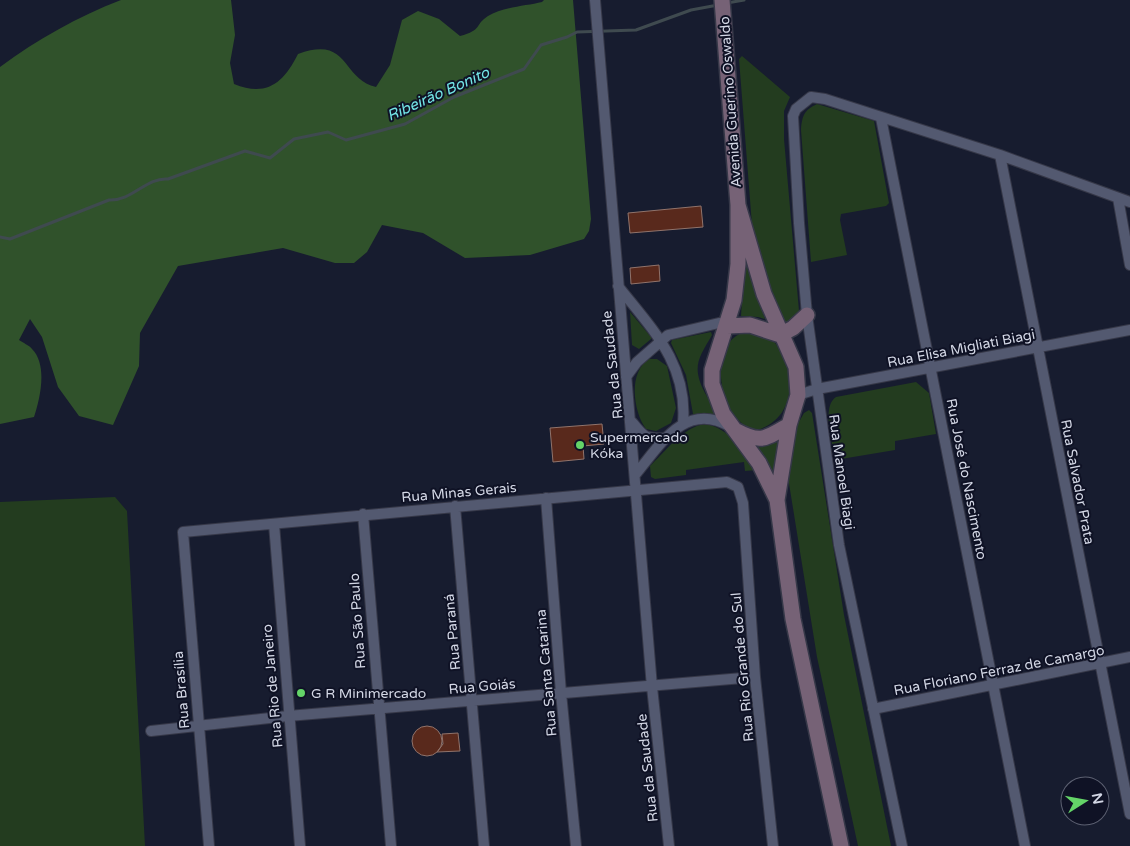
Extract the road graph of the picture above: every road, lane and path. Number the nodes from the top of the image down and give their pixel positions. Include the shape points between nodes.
1 (722, 0) edge
2 (595, 1) edge
3 (882, 118) junction
4 (1000, 155) junction
5 (1118, 198) junction
6 (1130, 202) edge
7 (738, 205) junction
8 (1130, 265) edge
9 (618, 285) junction
10 (808, 315) junction
11 (727, 326) junction
12 (1130, 330) edge
13 (780, 335) junction
14 (660, 340) junction
15 (1038, 346) junction
16 (933, 368) junction
17 (626, 377) junction
18 (817, 389) junction
19 (798, 395) junction
20 (631, 421) junction
21 (683, 423) junction
22 (789, 425) junction
23 (732, 428) junction
24 (665, 438) junction
25 (636, 474) junction
26 (738, 487) joint
27 (637, 489) junction
28 (546, 498) junction
29 (777, 500) junction
30 (455, 506) junction
31 (363, 514) junction
32 (274, 524) junction
33 (183, 532) joint
34 (1130, 657) edge
35 (1100, 664) junction
36 (755, 677) junction
37 (992, 686) junction
38 (652, 687) junction
39 (561, 693) junction
40 (471, 701) junction
41 (378, 709) junction
42 (873, 709) junction
43 (288, 716) junction
44 (198, 726) junction
45 (151, 731) dead end
46 (1130, 814) edge
47 (209, 846) edge
48 (300, 846) edge
49 (391, 846) edge
50 (484, 846) edge
51 (576, 846) edge
52 (669, 846) edge
53 (773, 846) edge
54 (842, 846) edge
55 (902, 846) edge
56 (1025, 846) edge

1 - 7 main road, Avenida Guerino Oswaldo
2 - 9 street, Rua da Saudade
3 - 4 street
3 - 10 street, Rua Manoel Biagi via 811,97 796,109 793,116
3 - 16 street, Rua José do Nascimento
4 - 5 street
4 - 15 street, Rua Salvador Prata
5 - 6 street
5 - 8 street
7 - 11 main road, Avenida Guerino Oswaldo via 737,284
7 - 13 main road, Avenida Guerino Oswaldo via 753,263
9 - 14 street
9 - 17 street, Rua da Saudade
10 - 13 main road
10 - 18 street, Rua Manoel Biagi
11 - 13 main road via 750,325
11 - 14 street via 719,323 668,335
11 - 23 main road, Avenida Guerino Oswaldo via 713,365 712,384
12 - 15 street, Rua Elisa Migliati Biagi
13 - 19 main road, Avenida Guerino Oswaldo via 792,354
14 - 17 street
14 - 21 street via 679,374
15 - 16 street, Rua Elisa Migliati Biagi
15 - 35 street, Rua Salvador Prata
16 - 18 street, Rua Elisa Migliati Biagi
16 - 37 street, Rua José do Nascimento
17 - 20 street, Rua da Saudade
18 - 19 street, Rua Elisa Migliati Biagi
18 - 42 street, Rua Manoel Biagi via 839,545
19 - 22 main road, Avenida Guerino Oswaldo
20 - 24 street via 643,436
20 - 25 street, Rua da Saudade
21 - 23 street via 718,420
21 - 24 street
22 - 23 main road via 769,438 761,439 751,438
22 - 29 main road, Avenida Guerino Oswaldo
23 - 29 main road, Avenida Guerino Oswaldo via 759,463
24 - 25 street
25 - 27 street, Rua da Saudade
26 - 27 street, Rua Minas Gerais via 727,482
26 - 36 street, Rua Rio Grande do Sul via 743,503
27 - 28 street, Rua Minas Gerais
27 - 38 street, Rua da Saudade
28 - 30 street, Rua Minas Gerais
28 - 39 street, Rua Santa Catarina
29 - 54 main road via 793,619
30 - 31 street, Rua Minas Gerais
30 - 40 street, Rua Paraná
31 - 32 street, Rua Minas Gerais
31 - 41 street, Rua São Paulo
32 - 33 street, Rua Minas Gerais
32 - 43 street, Rua Rio de Janeiro
33 - 44 street, Rua Brasília
34 - 35 street, Rua Floriano Ferraz de Camargo
35 - 37 street, Rua Floriano Ferraz de Camargo
35 - 46 street, Rua Salvador Prata
36 - 38 street, Rua Goiás
36 - 53 street, Rua Rio Grande do Sul
37 - 42 street, Rua Floriano Ferraz de Camargo
37 - 56 street, Rua José do Nascimento
38 - 39 street, Rua Goiás
38 - 52 street, Rua da Saudade
39 - 40 street, Rua Goiás
39 - 51 street, Rua Santa Catarina
40 - 41 street, Rua Goiás
40 - 50 street, Rua Paraná
41 - 43 street, Rua Goiás
41 - 49 street, Rua São Paulo
42 - 55 street, Rua Manoel Biagi
43 - 44 street, Rua Goiás
43 - 48 street, Rua Rio de Janeiro
44 - 45 street, Rua Goiás
44 - 47 street, Rua Brasília

